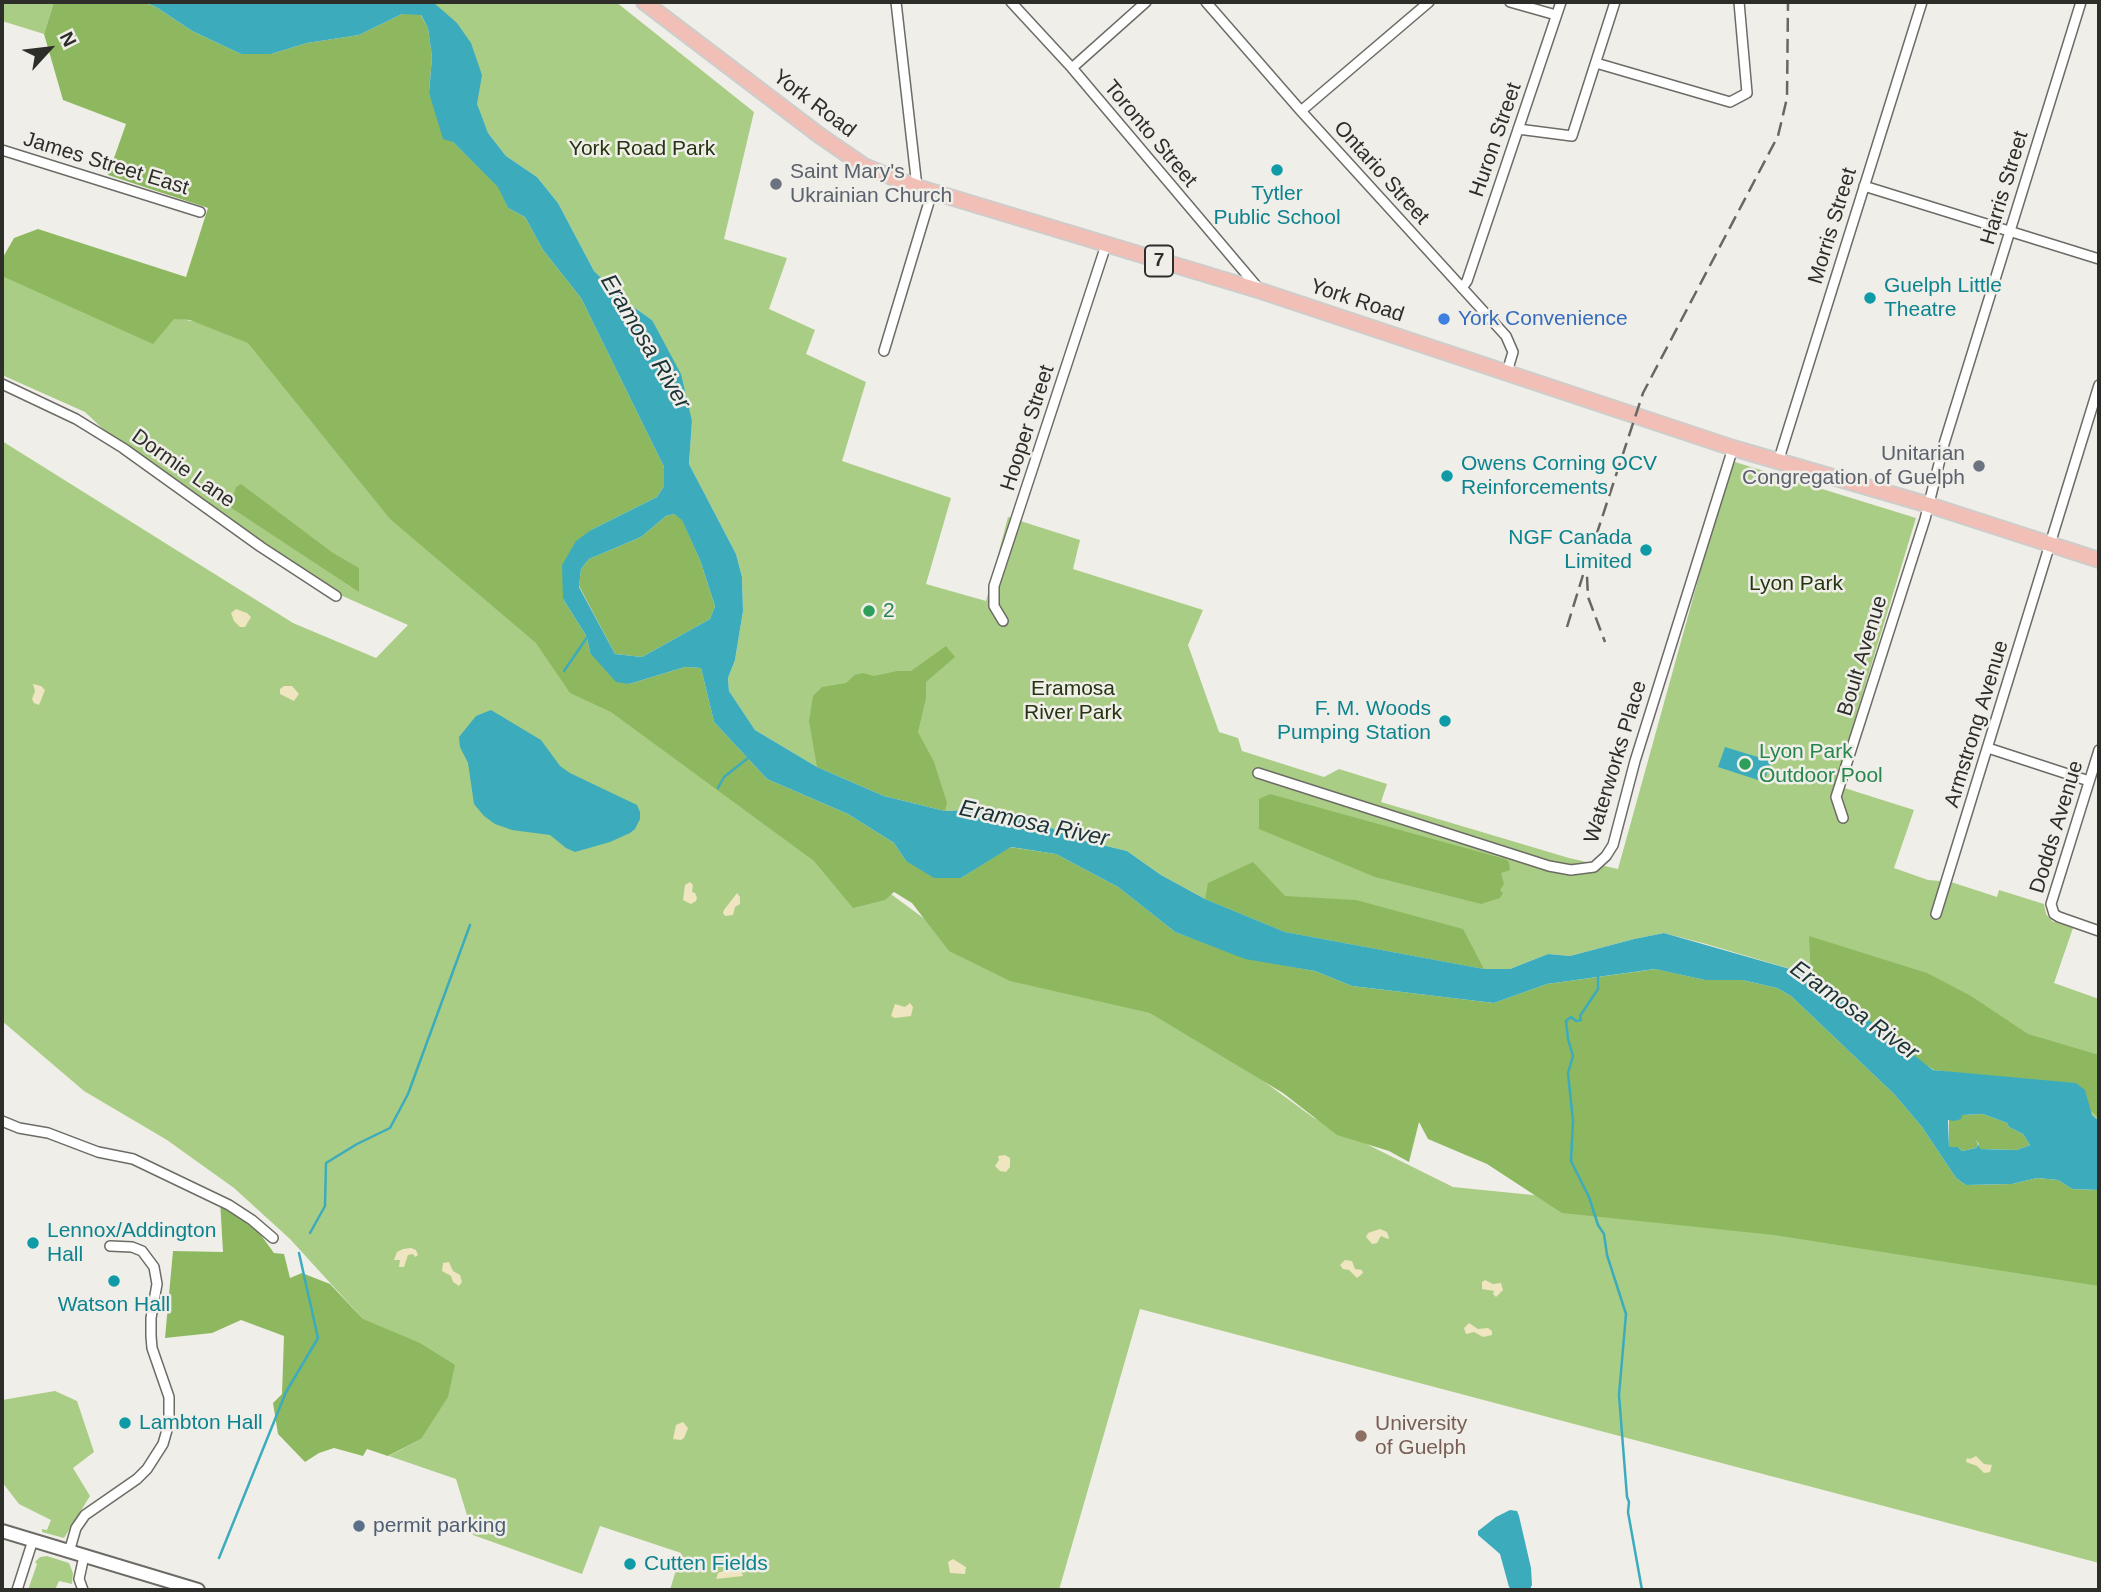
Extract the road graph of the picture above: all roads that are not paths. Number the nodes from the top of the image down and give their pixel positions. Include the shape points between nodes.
1 (644, 2) edge
2 (896, 2) edge
3 (1011, 2) edge
4 (1146, 2) edge
5 (1206, 2) edge
6 (1429, 2) edge
7 (1510, 2) edge
8 (1561, 2) edge
9 (1615, 2) edge
10 (1739, 2) edge
11 (1922, 2) edge
12 (2081, 2) edge
13 (1556, 15) junction
14 (1596, 63) junction
15 (1072, 68) junction
16 (1301, 111) junction
17 (1518, 129) junction
18 (2, 150) edge
19 (1864, 186) junction
20 (916, 187) junction
21 (932, 192) junction
22 (200, 212) dead end
23 (2010, 232) junction
24 (1106, 245) junction
25 (2099, 259) edge
26 (1462, 288) junction
27 (1261, 291) junction
28 (884, 351) dead end
29 (1507, 372) junction
30 (2, 384) edge
31 (2099, 385) edge
32 (1732, 447) junction
33 (1779, 461) junction
34 (1929, 505) junction
35 (2051, 544) junction
36 (2099, 560) edge
37 (336, 596) dead end
38 (1003, 621) dead end
39 (1988, 748) junction
40 (2099, 750) edge
41 (1258, 773) dead end
42 (2090, 781) junction
43 (1843, 818) dead end
44 (1936, 914) dead end
45 (2099, 931) edge
46 (2, 1121) edge
47 (273, 1238) dead end
48 (110, 1246) dead end
49 (2, 1531) edge
50 (33, 1540) junction
51 (69, 1552) junction
52 (84, 1556) junction
53 (17, 1590) edge
54 (81, 1590) edge
55 (198, 1590) edge

1 - 20 main road, York Road / 7 via 864,166
2 - 20 street
3 - 15 street, Toronto Street
4 - 15 street
5 - 16 street, Ontario Street
6 - 16 street
7 - 13 street
8 - 13 street, Huron Street
9 - 14 street
10 - 14 street via 1747,93 1730,102
11 - 19 street, Morris Street
12 - 23 street, Harris Street
13 - 17 street, Huron Street
14 - 17 street via 1572,136
15 - 27 street, Toronto Street
16 - 26 street, Ontario Street
17 - 26 street, Huron Street
18 - 22 street, James Street East
19 - 23 street
19 - 33 street, Morris Street
20 - 21 main road, York Road / 7
21 - 24 main road, York Road / 7
21 - 28 street
23 - 25 street
23 - 34 street, Harris Street
24 - 27 main road, York Road / 7
24 - 38 street, Hooper Street via 993,586 994,606
26 - 29 street, Ontario Street via 1510,342 1513,352
27 - 29 main road, York Road / 7
29 - 32 main road, York Road / 7
30 - 37 street, Dormie Lane via 123,447
31 - 35 street, Armstrong Avenue
32 - 33 main road, York Road / 7
32 - 41 street, Waterworks Place via 1613,845 1594,867 1571,870 1549,866
33 - 34 main road, York Road / 7
34 - 35 main road, York Road / 7
34 - 43 street, Boult Avenue via 1836,797
35 - 36 main road, York Road / 7
35 - 39 street, Armstrong Avenue
39 - 42 street
39 - 44 street, Armstrong Avenue
40 - 42 street, Dodds Avenue
42 - 45 street, Dodds Avenue via 2051,904 2054,914
46 - 47 street via 98,1153 133,1159 229,1205
48 - 51 street via 142,1251 154,1267 157,1284 151,1336 169,1397 169,1423 163,1444 147,1469 85,1515
49 - 50 main road
50 - 51 main road
50 - 53 street
51 - 52 main road
52 - 54 street
52 - 55 main road

